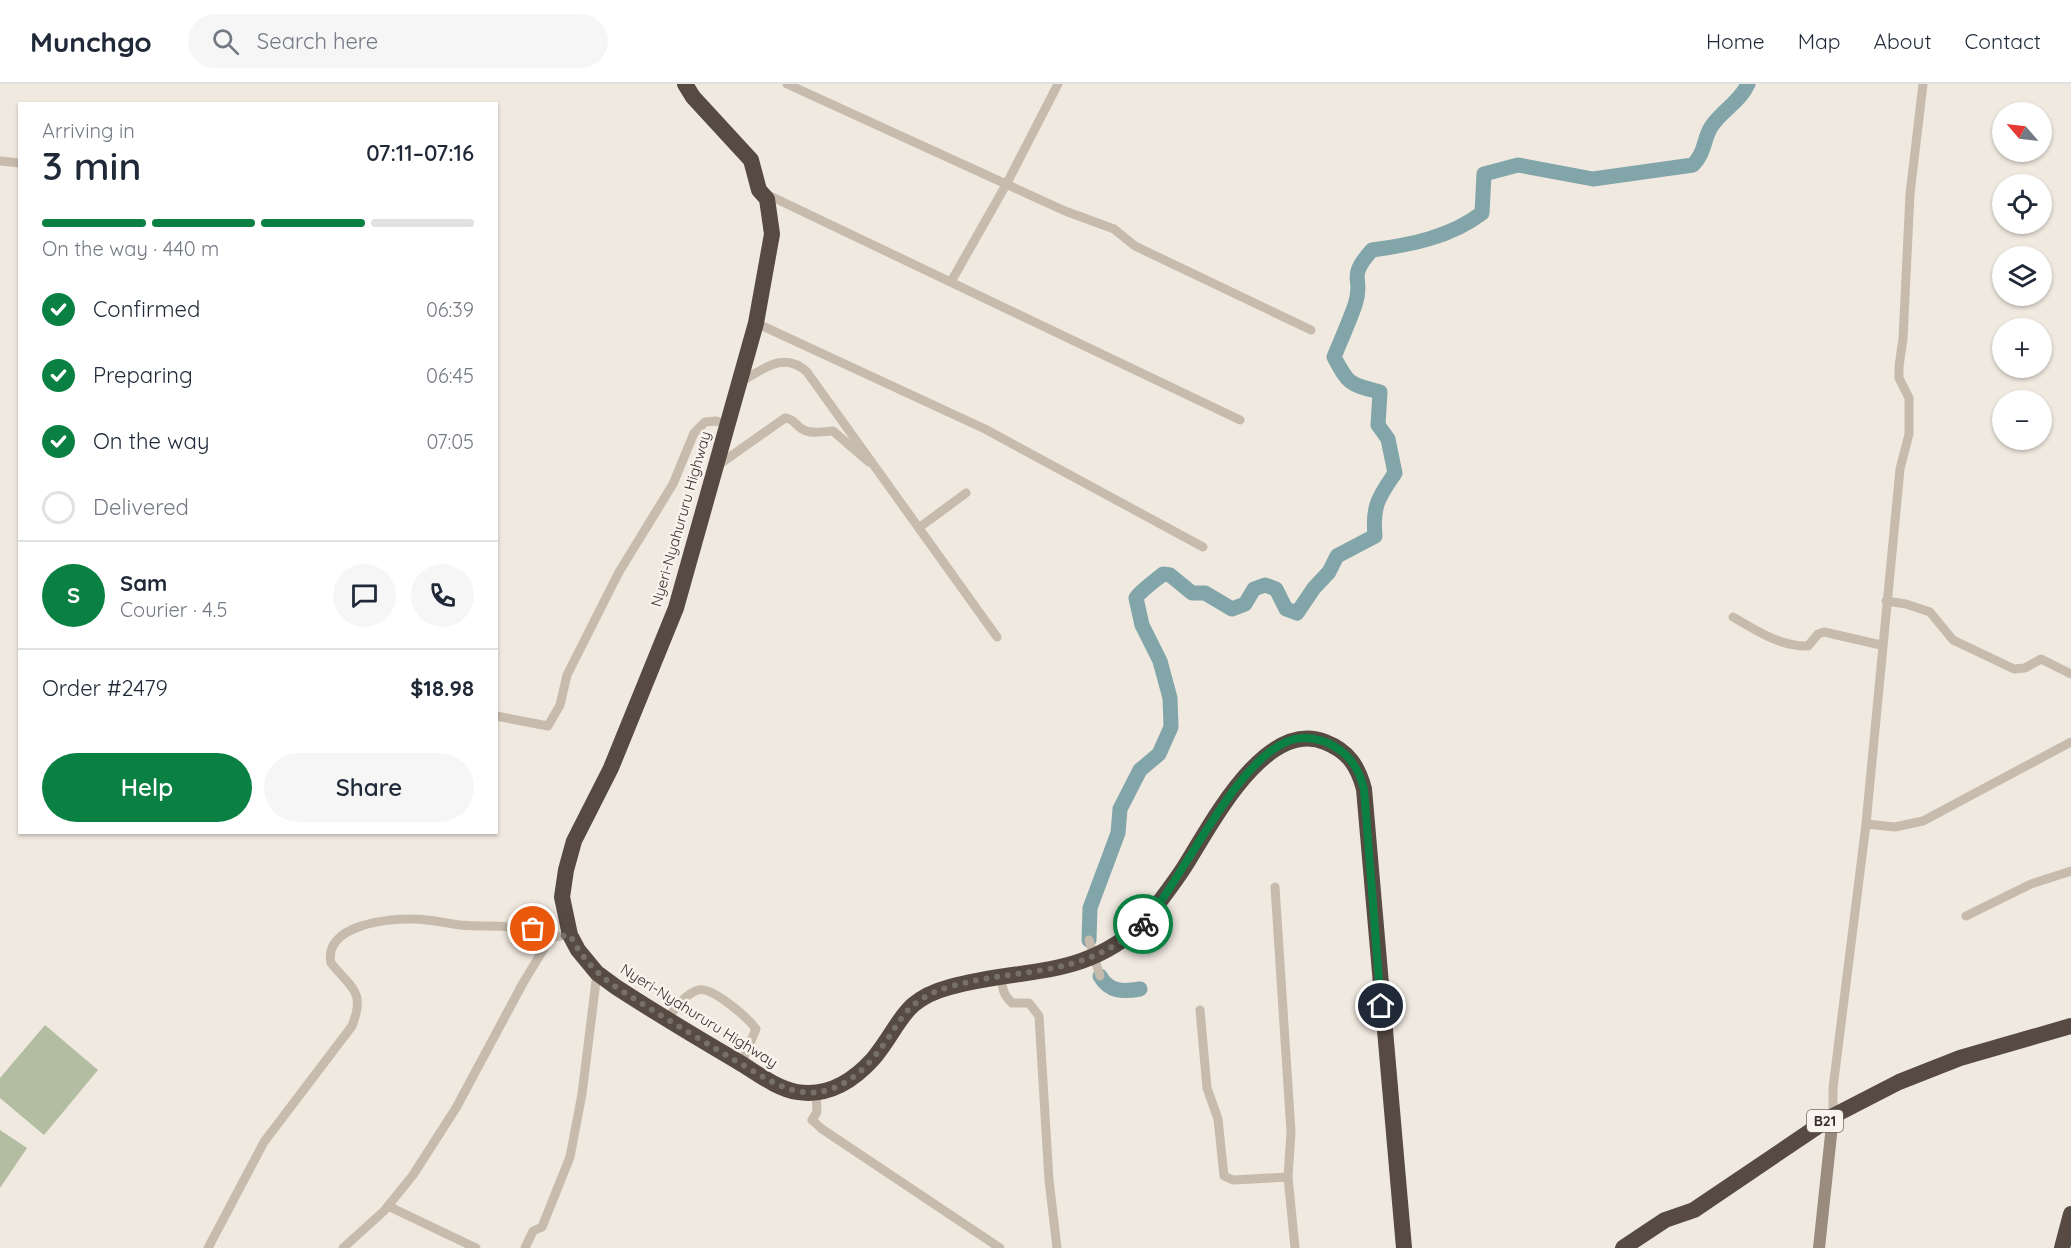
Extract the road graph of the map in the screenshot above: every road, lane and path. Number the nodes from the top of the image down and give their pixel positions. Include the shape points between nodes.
1 (685, 84) edge
2 (787, 84) edge
3 (1058, 84) edge
4 (1923, 84) edge
5 (0, 161) edge
6 (18, 163) edge
7 (1007, 183) junction
8 (759, 190) junction
9 (952, 280) junction
10 (756, 323) junction
11 (1311, 330) dead end
12 (736, 384) junction
13 (1240, 420) dead end
14 (726, 424) junction
15 (715, 467) junction
16 (882, 473) junction
17 (966, 493) dead end
18 (920, 527) junction
19 (1203, 547) dead end
20 (1886, 601) junction
21 (1733, 617) dead end
22 (997, 637) dead end
23 (1881, 645) junction
24 (2071, 674) edge
25 (498, 716) edge
26 (2071, 742) edge
27 (1866, 824) junction
28 (2071, 871) edge
29 (1275, 887) dead end
30 (1966, 916) dead end
31 (570, 935) junction
32 (551, 937) junction
33 (1089, 940) dead end
34 (597, 973) junction
35 (1100, 976) dead end
36 (1002, 978) junction
37 (1200, 1010) dead end
38 (667, 1019) junction
39 (2071, 1026) edge
40 (2071, 1032) edge
41 (2047, 1034) junction
42 (741, 1064) junction
43 (816, 1091) junction
44 (1833, 1116) junction
45 (1288, 1177) junction
46 (388, 1206) junction
47 (2071, 1214) edge
48 (208, 1248) edge
49 (343, 1248) edge
50 (476, 1248) edge
51 (525, 1248) edge
52 (1000, 1248) edge
53 (1057, 1248) edge
54 (1295, 1248) edge
55 (1404, 1248) edge
56 (1623, 1248) edge
57 (1819, 1248) edge
58 (2062, 1248) edge

1 - 8 highway, Nyeri-Nyahururu Highway via 751,160
2 - 7 street
3 - 7 street
4 - 20 street via 1910,194 1899,366 1899,378 1909,398 1909,434 1900,469
5 - 6 street
7 - 9 street
7 - 11 street via 1114,229 1135,246
8 - 9 street
8 - 10 highway, Nyeri-Nyahururu Highway via 767,199 772,234
9 - 13 street
10 - 12 highway, Nyeri-Nyahururu Highway
10 - 19 street via 985,429
12 - 14 highway, Nyeri-Nyahururu Highway
12 - 16 street via 782,362 796,363 826,395
14 - 15 highway, Nyeri-Nyahururu Highway
14 - 25 street via 705,422 694,433 673,484 620,572 567,675 560,705 548,726
15 - 16 street via 785,418 791,418 802,429 833,431
15 - 31 highway, Nyeri-Nyahururu Highway via 676,608 611,768 574,841 562,897
16 - 18 street
17 - 18 street
18 - 22 street
20 - 23 street
20 - 24 street via 1930,612 1953,640 2008,667 2025,668 2041,659
21 - 23 street via 1760,633 1800,646 1808,646 1824,632
23 - 27 street
26 - 27 street via 1923,821 1895,827
27 - 44 street via 1833,1088
28 - 30 street via 2031,884
29 - 45 street via 1291,1132
31 - 32 street
31 - 34 highway, Nyeri-Nyahururu Highway
32 - 46 street via 456,1108
32 - 48 street via 533,929 415,919 364,924 339,938 332,946 330,958 356,992 358,1008 352,1026 264,1142
33 - 35 street
34 - 38 highway, Nyeri-Nyahururu Highway
34 - 51 street via 570,1157 542,1227 533,1231
36 - 43 highway, Nyeri-Nyahururu Highway via 922,996 904,1013 858,1074 843,1085
36 - 53 street via 1007,998 1012,1003 1029,1003 1039,1016
36 - 55 highway, Nyeri-Nyahururu Highway via 1065,967 1091,959 1126,940 1145,922 1242,780 1263,759 1286,742 1299,738 1310,737 1337,747 1349,756 1364,789
37 - 45 street via 1208,1088 1216,1113 1224,1176 1233,1180
38 - 42 highway, Nyeri-Nyahururu Highway
38 - 42 street via 698,990 717,996 756,1029
39 - 41 highway, B21
40 - 41 highway, B21
41 - 44 highway, B21 via 1916,1074
42 - 43 highway, Nyeri-Nyahururu Highway via 775,1084 798,1092
43 - 52 street via 818,1112 812,1120 822,1130
44 - 56 highway, B21 via 1694,1210 1665,1220
44 - 57 street
45 - 54 street
46 - 49 street
46 - 50 street
47 - 58 highway

